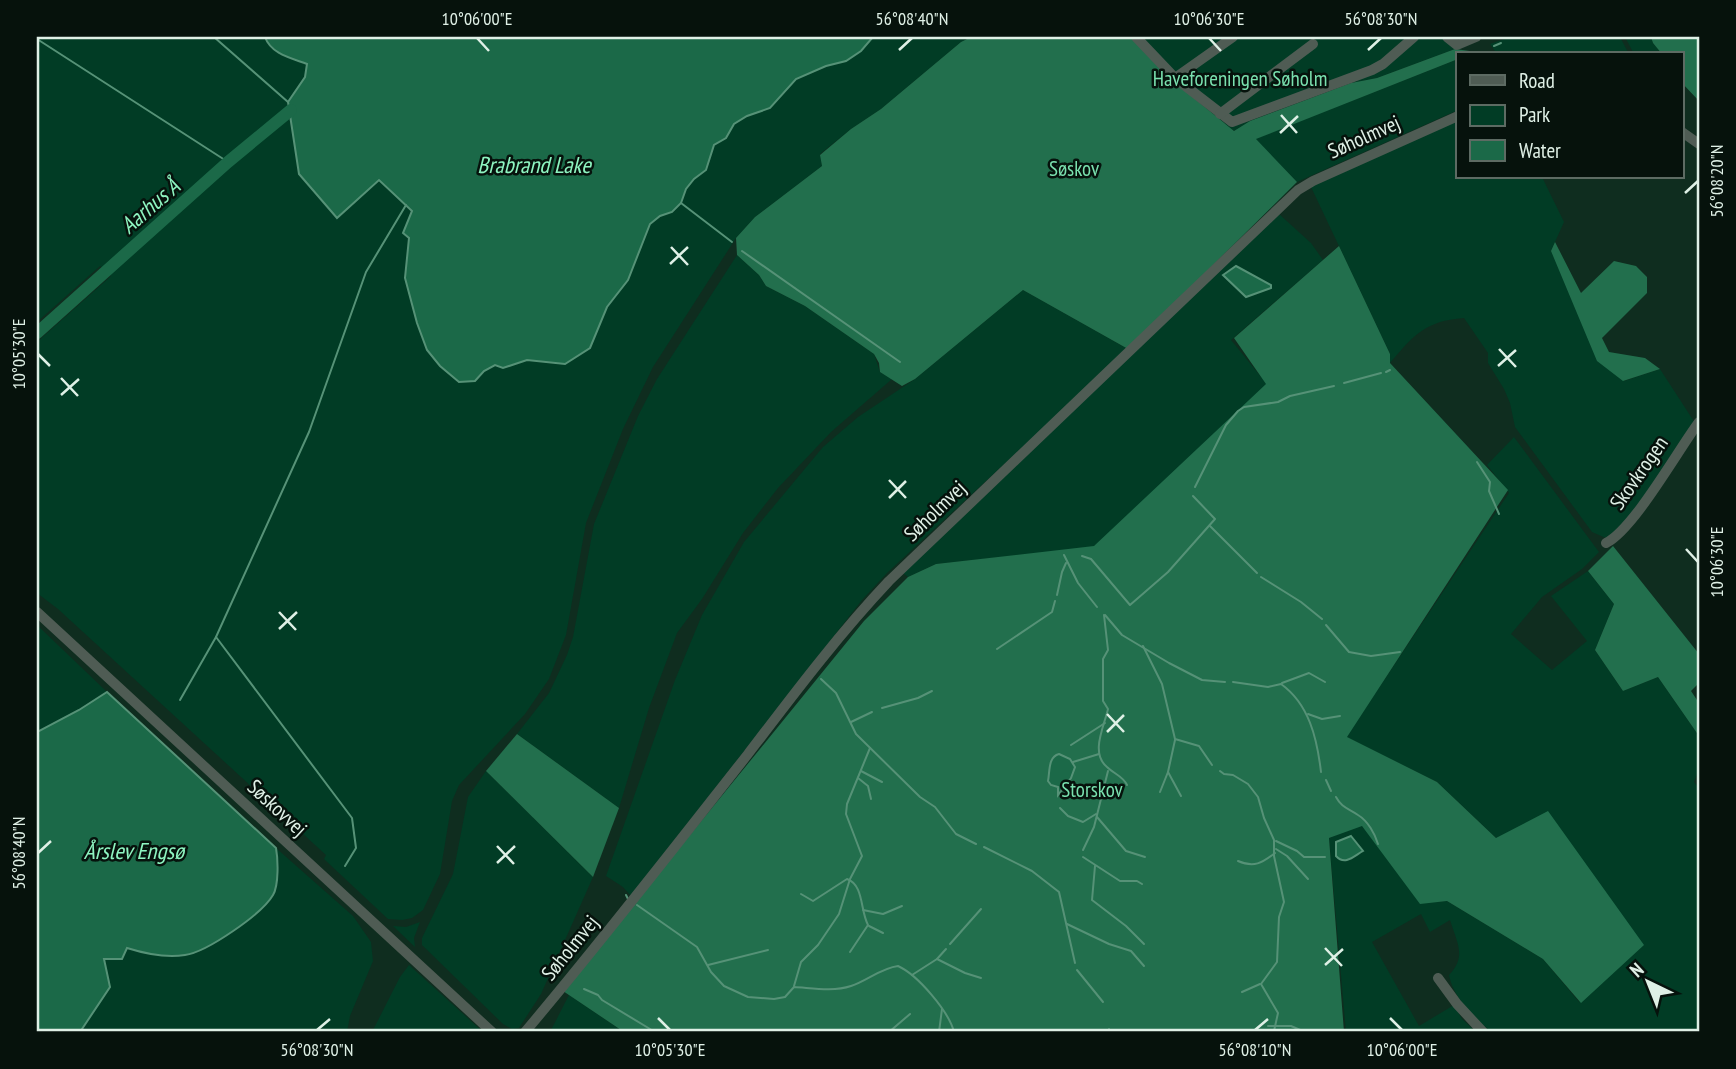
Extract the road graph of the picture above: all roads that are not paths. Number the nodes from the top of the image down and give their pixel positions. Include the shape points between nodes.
1 (1136, 37) edge
2 (1233, 37) edge
3 (1415, 37) edge
4 (1447, 37) edge
5 (1476, 37) edge
6 (1313, 44) dead end
7 (1175, 78) junction
8 (1220, 114) junction
9 (1456, 117) edge
10 (1684, 133) edge
11 (1699, 144) edge
12 (1699, 422) edge
13 (1606, 543) dead end
14 (37, 612) edge
15 (1438, 978) dead end
16 (492, 1032) edge
17 (525, 1032) edge
18 (1483, 1032) edge

1 - 7 street
2 - 7 street
3 - 8 street via 1373,70 1236,122
4 - 5 street via 1457,45
6 - 8 street
7 - 8 street
9 - 17 street, Søholmvej via 1298,190 889,581 814,668 590,956
10 - 11 street
12 - 13 street, Skovkrogen via 1650,494
14 - 16 street, Søskovvej
15 - 18 street

